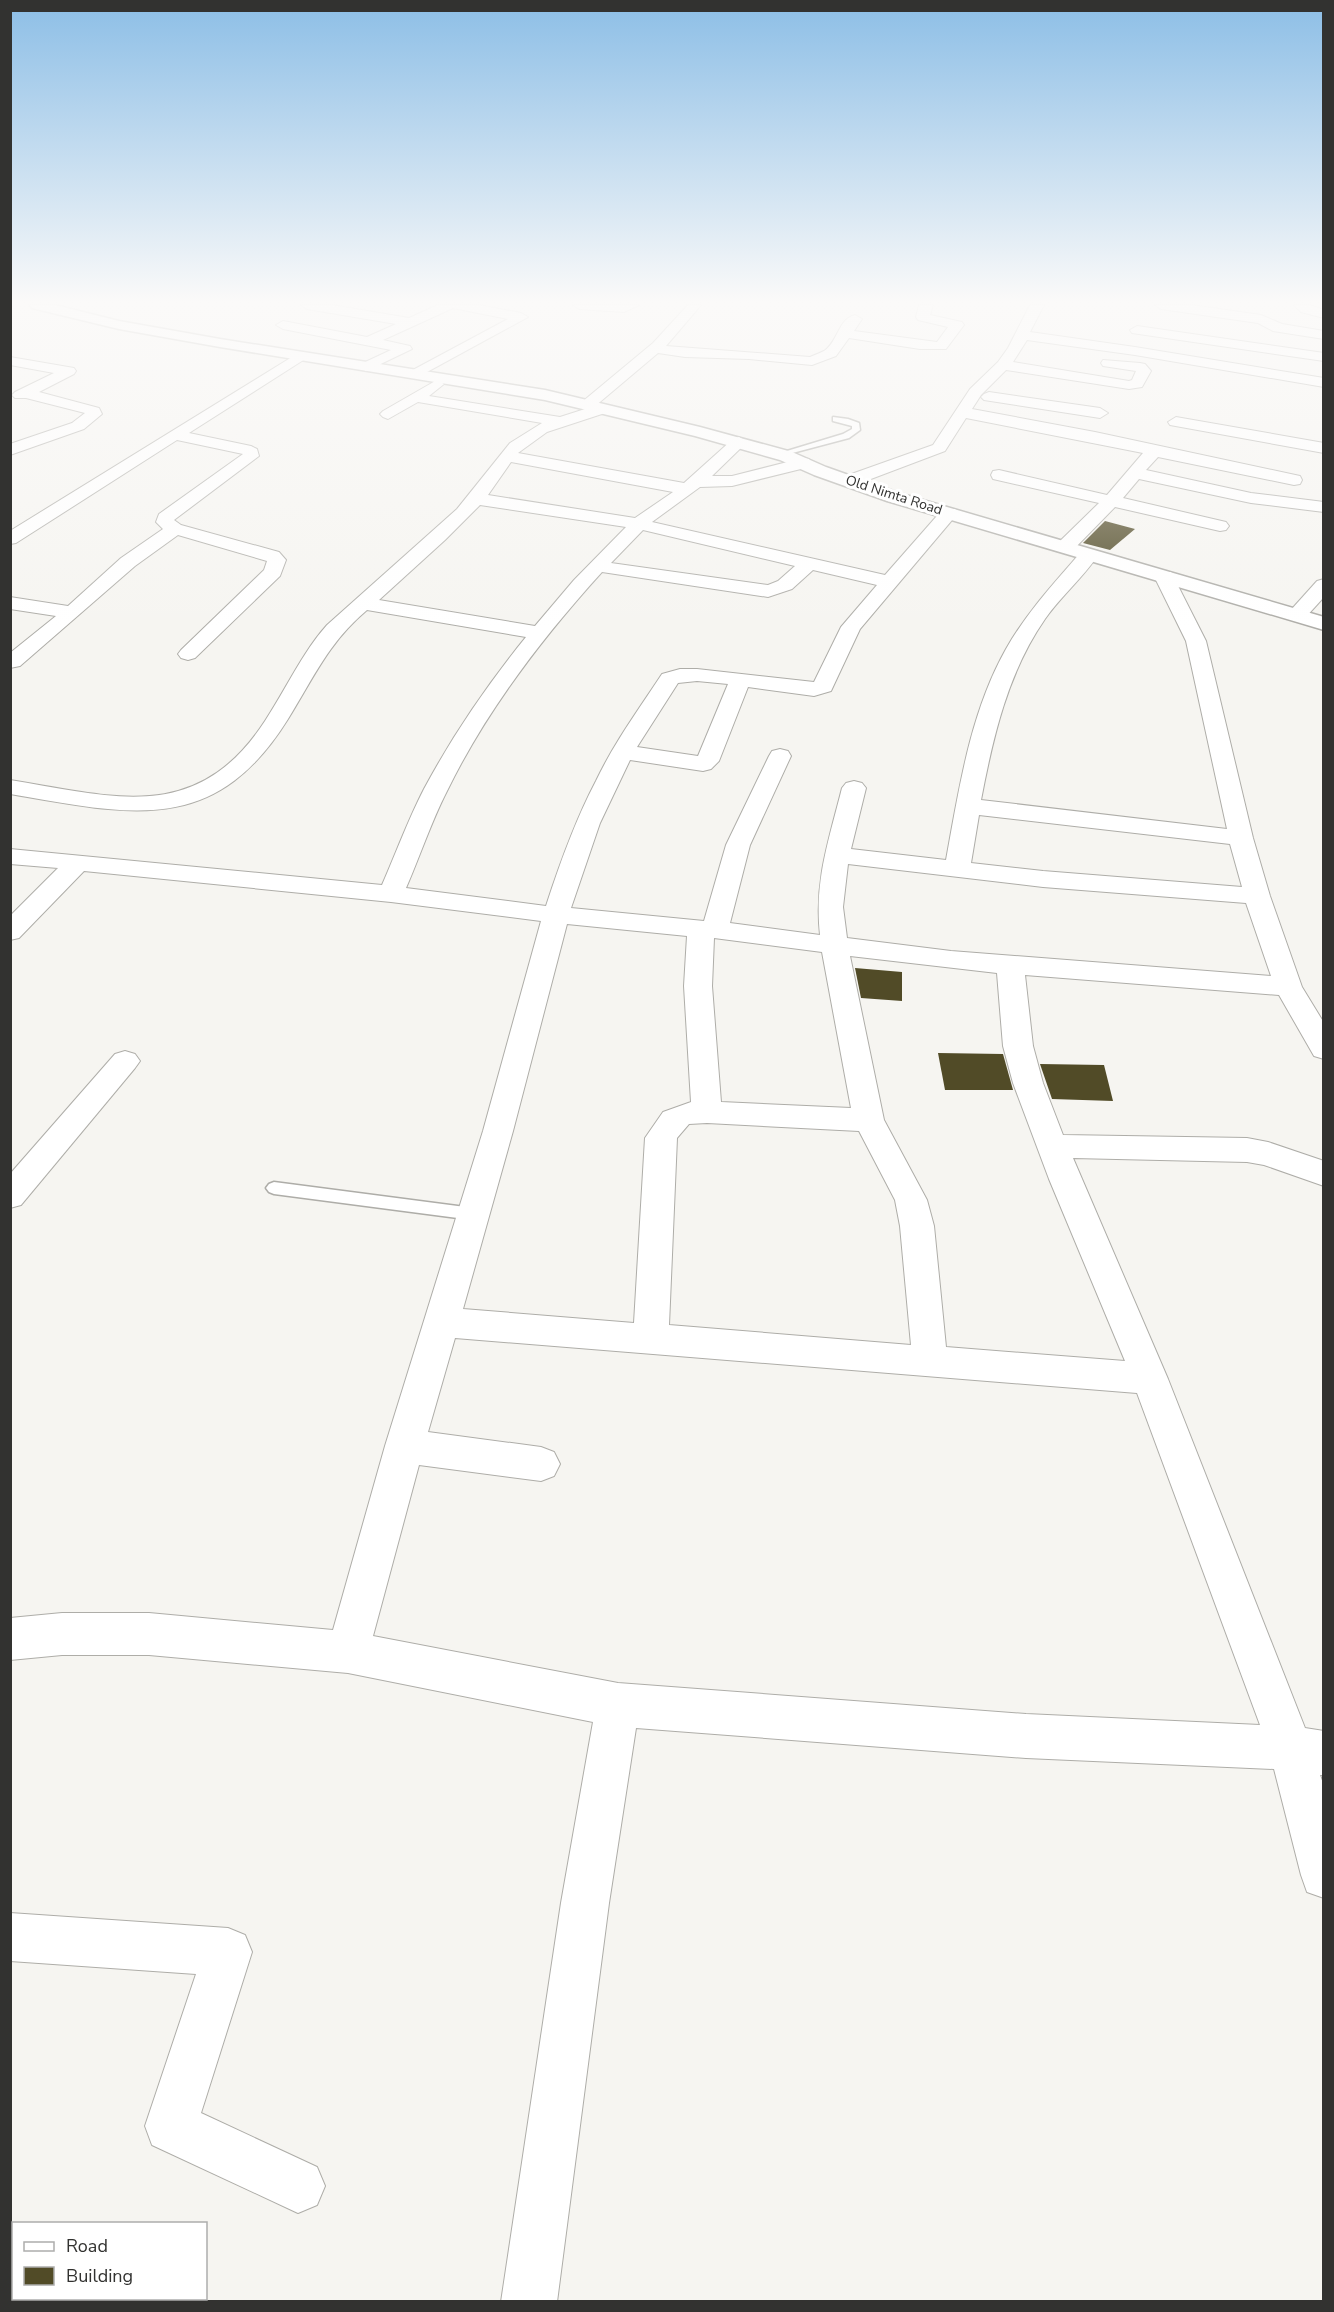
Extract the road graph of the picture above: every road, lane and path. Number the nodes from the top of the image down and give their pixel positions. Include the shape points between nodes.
1 (94, 413) edge
2 (210, 413) edge
3 (509, 413) edge
4 (580, 413) edge
5 (619, 413) edge
6 (960, 413) edge
7 (966, 413) edge
8 (836, 419) dead end
9 (559, 421) junction
10 (1176, 422) dead end
11 (175, 435) junction
12 (739, 442) junction
13 (1323, 448) edge
14 (10, 450) edge
15 (1154, 451) junction
16 (781, 454) junction
17 (507, 456) junction
18 (803, 463) junction
19 (1135, 473) junction
20 (999, 475) dead end
21 (1294, 480) dead end
22 (849, 482) junction
23 (691, 486) junction
24 (476, 499) junction
25 (1112, 500) junction
26 (1323, 507) edge
27 (949, 513) junction
28 (639, 524) junction
29 (1220, 526) dead end
30 (175, 530) junction
31 (10, 538) edge
32 (1065, 547) junction
33 (1089, 555) junction
34 (807, 565) junction
35 (598, 566) junction
36 (1164, 576) junction
37 (889, 582) junction
38 (1323, 585) edge
39 (10, 603) edge
40 (363, 603) junction
41 (71, 612) junction
42 (1297, 615) junction
43 (1323, 624) edge
44 (541, 633) junction
45 (188, 654) dead end
46 (13, 662) dead end
47 (740, 681) junction
48 (623, 752) junction
49 (780, 756) dead end
50 (10, 788) edge
51 (854, 788) dead end
52 (968, 806) junction
53 (1241, 838) junction
54 (838, 855) junction
55 (10, 856) edge
56 (78, 863) junction
57 (957, 870) junction
58 (391, 894) junction
59 (1257, 896) junction
60 (555, 915) junction
61 (708, 929) junction
62 (10, 932) edge
63 (834, 945) junction
64 (1010, 965) junction
65 (1288, 987) junction
66 (1323, 1048) edge
67 (126, 1061) dead end
68 (707, 1112) junction
69 (869, 1120) junction
70 (1053, 1146) junction
71 (1323, 1174) edge
72 (274, 1188) dead end
73 (10, 1196) edge
74 (473, 1214) junction
75 (442, 1322) junction
76 (651, 1339) junction
77 (930, 1362) junction
78 (1150, 1379) junction
79 (404, 1446) junction
80 (541, 1464) dead end
81 (10, 1639) edge
82 (348, 1652) junction
83 (618, 1705) junction
84 (1307, 1751) edge
85 (1323, 1875) edge
86 (10, 1937) edge
87 (298, 2186) dead end
88 (529, 2301) edge

1 - 14 street via 78,426
2 - 11 street
3 - 9 street
4 - 9 street
5 - 12 street, Old Nimta Road
6 - 22 street via 939,448
7 - 15 street
8 - 16 lane via 856,425 856,430
9 - 17 street via 522,441
10 - 13 street
11 - 30 street via 251,452 247,461 165,518
11 - 31 street
12 - 16 street, Old Nimta Road
12 - 23 street
15 - 19 street
15 - 21 street
16 - 18 street, Old Nimta Road
17 - 23 street
17 - 24 street
18 - 22 street, Old Nimta Road
18 - 23 street via 732,481
19 - 25 street
19 - 26 street via 1251,498
20 - 25 street
22 - 27 street, Old Nimta Road
23 - 28 street
24 - 28 street
24 - 40 street
25 - 29 street
25 - 32 street
27 - 32 street, Old Nimta Road
27 - 37 street
28 - 34 street
28 - 35 street
30 - 41 street via 128,562
30 - 45 street via 272,555 277,560 273,572
32 - 33 street, Old Nimta Road
33 - 36 street, Old Nimta Road
33 - 52 street via 1034,620 1010,662 988,722
34 - 35 street via 780,590 768,591
34 - 37 street
35 - 44 street
36 - 42 street, Old Nimta Road
36 - 53 street via 1196,641
37 - 47 street via 851,627 823,686 814,690
38 - 42 street
39 - 41 street
40 - 44 street
40 - 50 street via 324,642 266,738 246,763 223,781 196,794 137,807
41 - 46 street
42 - 43 street, Old Nimta Road
44 - 58 street via 454,756
47 - 48 street via 696,674 670,679
47 - 48 street via 703,764
48 - 60 street via 579,845
49 - 61 street via 738,845
51 - 54 street
52 - 53 street
52 - 57 street
53 - 59 street
54 - 57 street
54 - 63 street via 830,890
55 - 56 street
56 - 58 street
56 - 62 street
57 - 59 street
58 - 60 street
59 - 65 street
60 - 61 street
60 - 74 street via 524,1040
61 - 63 street
61 - 68 street via 698,986
63 - 64 street
63 - 69 street
64 - 65 street
64 - 70 street via 1018,1046
65 - 66 street
67 - 73 street
68 - 69 street
68 - 76 street via 681,1114 669,1122 661,1138
69 - 77 street via 911,1200
70 - 71 street via 1247,1150
70 - 78 street
72 - 74 lane
74 - 75 street
75 - 76 street
75 - 79 street
76 - 77 street
77 - 78 street
78 - 84 street via 1180,1462
79 - 80 street
79 - 82 street
81 - 82 street via 63,1634 149,1634
82 - 83 street
83 - 84 street via 1026,1736
83 - 88 street via 583,1915
84 - 85 street
86 - 87 street via 228,1952 171,2126

